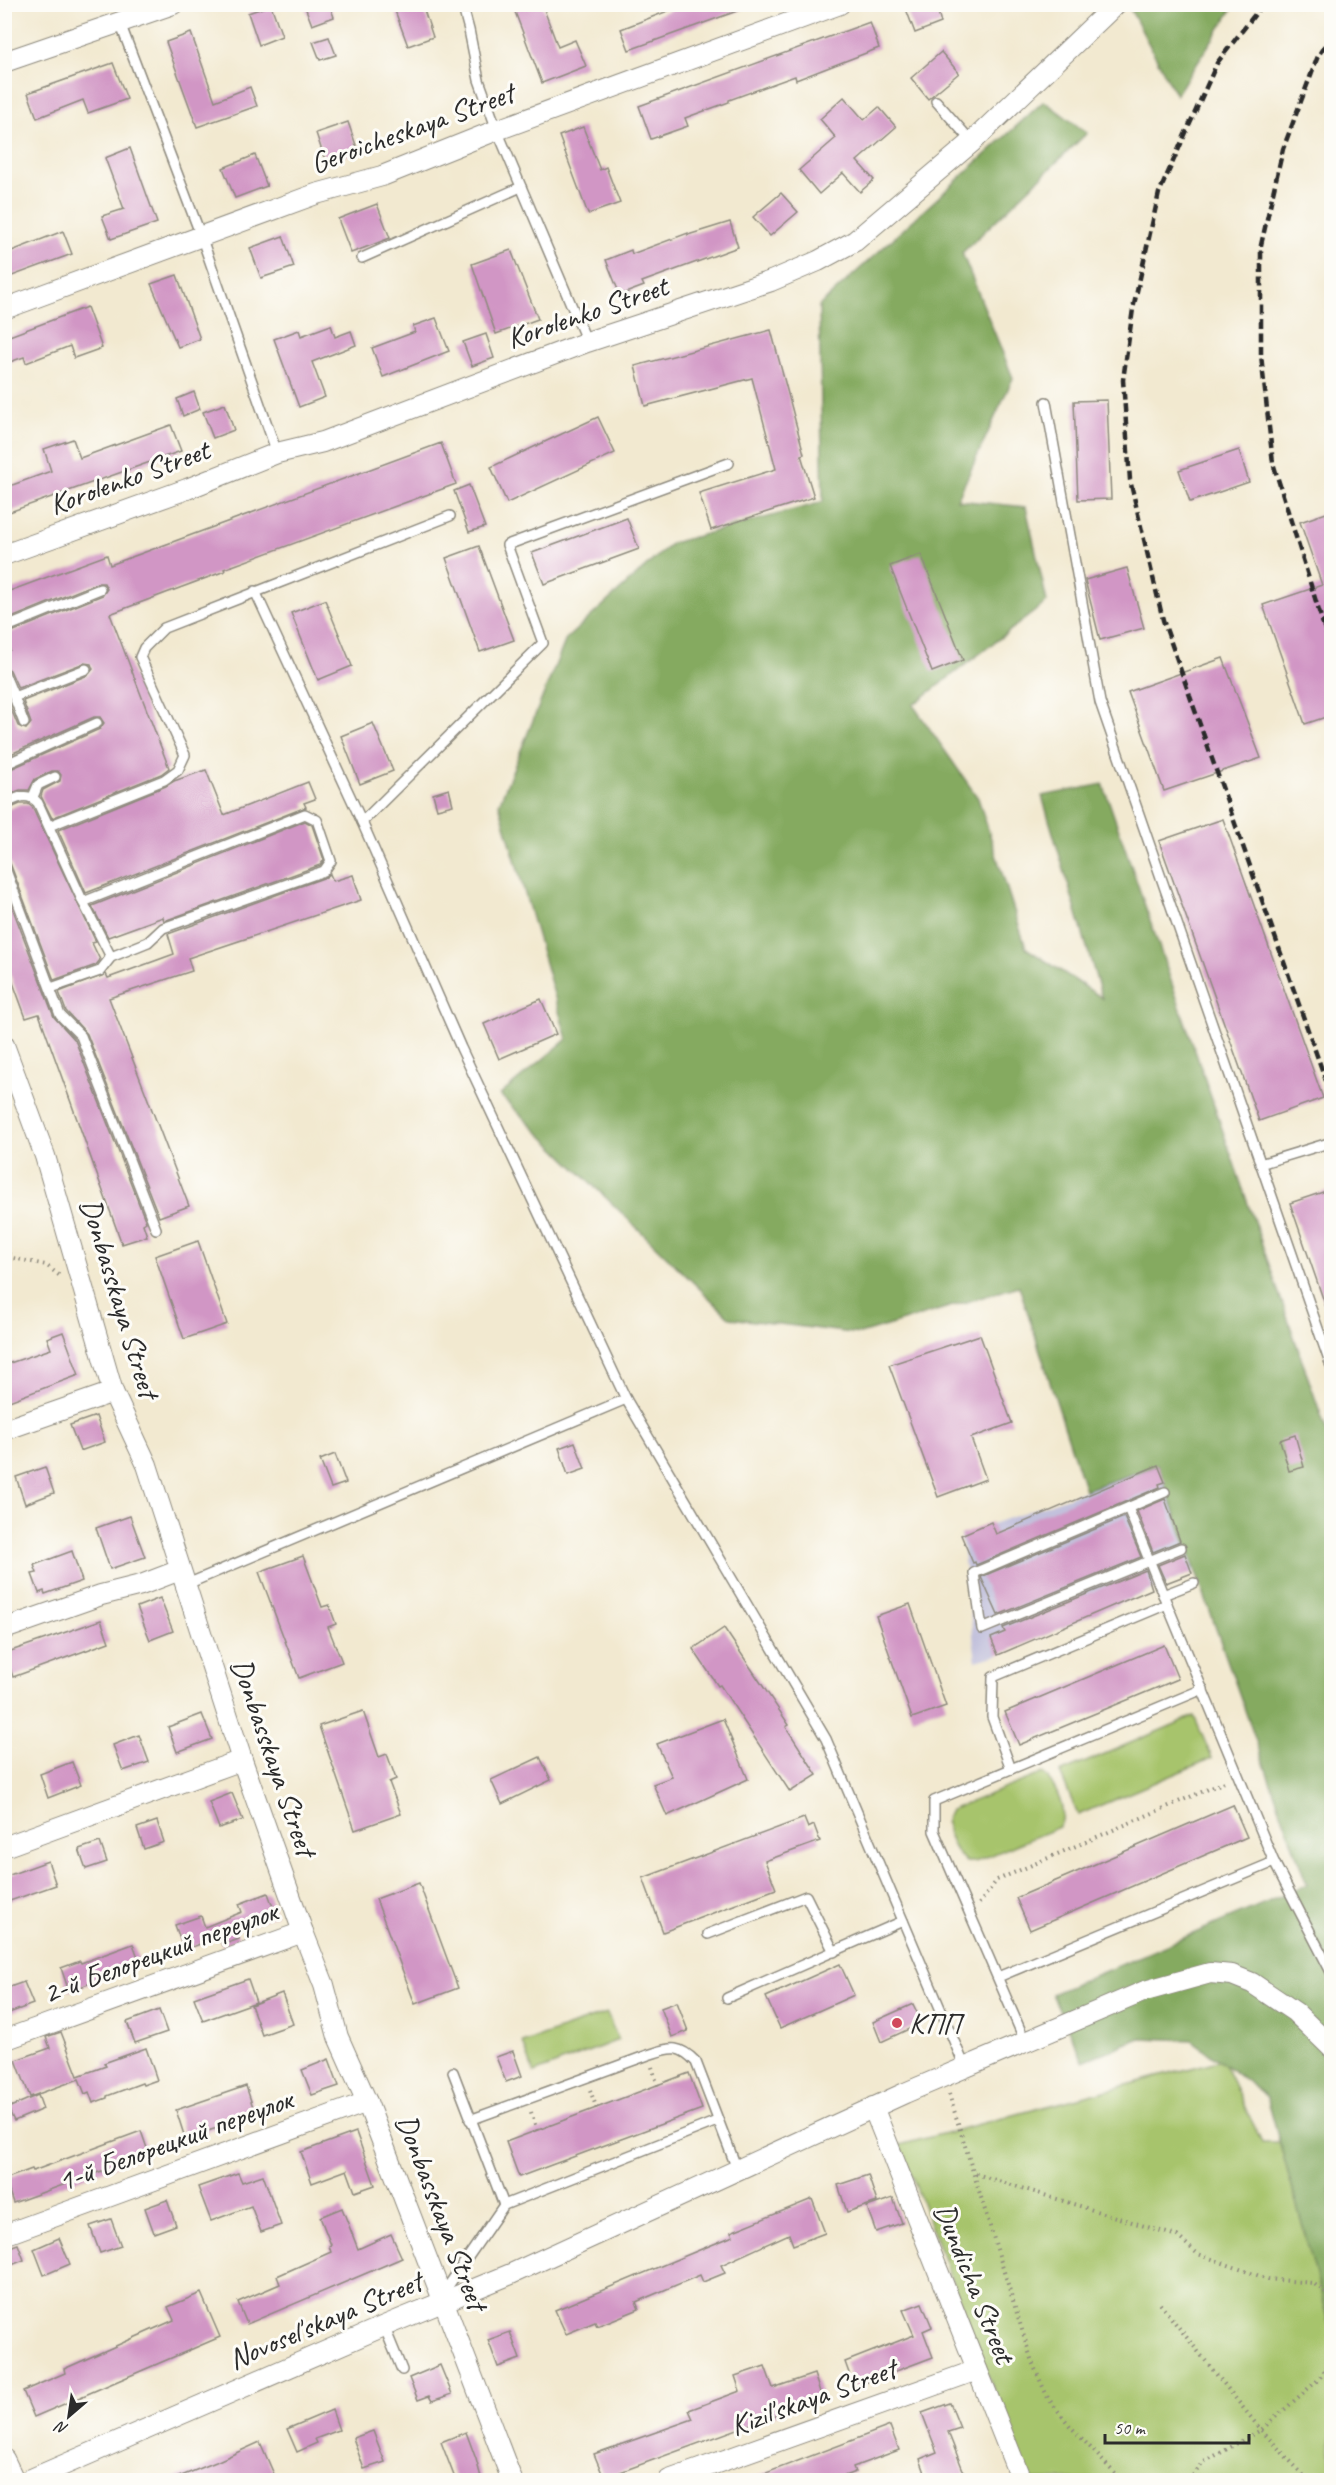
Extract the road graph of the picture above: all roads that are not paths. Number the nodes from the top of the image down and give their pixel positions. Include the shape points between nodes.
1 (173, 4) edge
2 (462, 4) edge
3 (840, 4) edge
4 (1116, 4) edge
5 (142, 10) edge
6 (120, 23) junction
7 (4, 62) edge
8 (936, 101) dead end
9 (497, 130) junction
10 (972, 142) junction
11 (521, 188) junction
12 (201, 236) junction
13 (362, 258) dead end
14 (4, 309) edge
15 (587, 342) junction
16 (1046, 402) dead end
17 (277, 453) junction
18 (729, 463) dead end
19 (450, 516) dead end
20 (4, 555) edge
21 (99, 589) dead end
22 (255, 591) junction
23 (4, 628) edge
24 (86, 669) dead end
25 (4, 673) edge
26 (14, 697) junction
27 (24, 723) dead end
28 (98, 723) dead end
29 (4, 765) edge
30 (56, 777) dead end
31 (33, 797) junction
32 (4, 804) edge
33 (362, 822) junction
34 (49, 826) junction
35 (4, 865) edge
36 (83, 902) junction
37 (111, 957) junction
38 (51, 988) junction
39 (4, 1045) edge
40 (1332, 1142) edge
41 (1260, 1164) junction
42 (156, 1228) dead end
43 (1332, 1369) edge
44 (113, 1392) junction
45 (626, 1399) junction
46 (4, 1430) edge
47 (1165, 1492) dead end
48 (1128, 1508) junction
49 (1181, 1548) dead end
50 (1149, 1560) junction
51 (183, 1578) junction
52 (1194, 1583) dead end
53 (1165, 1600) junction
54 (4, 1629) edge
55 (1203, 1689) junction
56 (242, 1760) junction
57 (1011, 1769) junction
58 (4, 1847) edge
59 (1274, 1862) junction
60 (903, 1921) junction
61 (303, 1932) junction
62 (708, 1934) dead end
63 (834, 1952) junction
64 (1332, 1974) edge
65 (998, 1977) junction
66 (726, 1998) dead end
67 (4, 2040) edge
68 (1024, 2041) junction
69 (1332, 2048) edge
70 (965, 2067) junction
71 (453, 2072) dead end
72 (367, 2102) junction
73 (873, 2107) junction
74 (470, 2120) junction
75 (717, 2121) junction
76 (737, 2169) junction
77 (504, 2205) junction
78 (4, 2235) edge
79 (443, 2298) junction
80 (384, 2326) junction
81 (402, 2370) dead end
82 (977, 2370) junction
83 (4, 2459) edge
84 (14, 2481) edge
85 (29, 2481) edge
86 (512, 2481) edge
87 (669, 2481) edge
88 (1021, 2481) edge

1 - 5 street
2 - 9 lane via 479,80
3 - 9 street, Geroicheskaya Street
4 - 10 street, Korolenko Street
5 - 6 street
6 - 7 street
6 - 12 lane
8 - 10 lane
9 - 11 lane
9 - 12 street, Geroicheskaya Street via 382,176 316,194
10 - 15 street, Korolenko Street via 855,241 818,261 771,281
11 - 13 lane
11 - 15 lane
12 - 14 street, Geroicheskaya Street
12 - 17 lane
15 - 17 street, Korolenko Street via 323,442
16 - 41 lane via 1100,702
17 - 20 street, Korolenko Street
18 - 33 lane via 507,545 543,643
19 - 22 lane
21 - 23 lane
22 - 33 lane
22 - 34 lane via 164,628 140,657 185,755 178,770 164,780
24 - 26 lane
25 - 26 lane
26 - 27 lane
28 - 29 lane
30 - 31 lane via 38,785
31 - 32 lane via 24,795
31 - 34 lane
33 - 45 lane via 461,1048
34 - 36 lane
35 - 38 lane
36 - 37 lane
36 - 37 lane via 306,814 317,820 331,861 324,872 163,928 148,942
37 - 38 lane via 100,971
38 - 42 lane via 60,1015 81,1036
39 - 44 street, Donbasskaya Street via 45,1156
40 - 41 lane
41 - 43 lane
44 - 46 street
44 - 51 street, Donbasskaya Street via 147,1465
45 - 51 lane
45 - 60 lane via 826,1740
47 - 48 lane
48 - 50 lane
48 - 50 lane via 974,1573 982,1629
49 - 50 lane
50 - 53 lane
51 - 54 street via 101,1595
51 - 56 street, Donbasskaya Street
52 - 53 lane
53 - 55 lane
53 - 57 lane via 993,1677 993,1717
55 - 57 lane
55 - 59 lane
56 - 58 street
56 - 61 street, Donbasskaya Street
57 - 65 lane via 934,1801 934,1831
59 - 64 lane
59 - 65 lane
60 - 63 lane
60 - 70 lane
61 - 67 street, 2-й Белорецкий переулок
61 - 72 street, Donbasskaya Street via 324,1985 338,2037
62 - 63 lane via 806,1896
63 - 66 lane
65 - 68 lane
68 - 69 street, Novosel'skaya Street via 1145,1991 1210,1973 1232,1975 1252,1983 1295,2012
68 - 70 street, Novosel'skaya Street
70 - 73 street, Novosel'skaya Street
71 - 74 lane
72 - 78 street, 1-й Белорецкий переулок
72 - 79 street, Donbasskaya Street
73 - 76 street, Novosel'skaya Street
73 - 82 street, Dundicha Street
74 - 75 lane via 671,2048 685,2051 696,2062
74 - 77 lane
75 - 76 lane
75 - 77 lane
76 - 79 street, Novosel'skaya Street via 511,2274
77 - 79 lane
79 - 80 street, Novosel'skaya Street
79 - 86 street, Donbasskaya Street
80 - 81 lane
80 - 85 street, Novosel'skaya Street
82 - 87 street, Kizil'skaya Street
82 - 88 street, Dundicha Street
83 - 84 street

